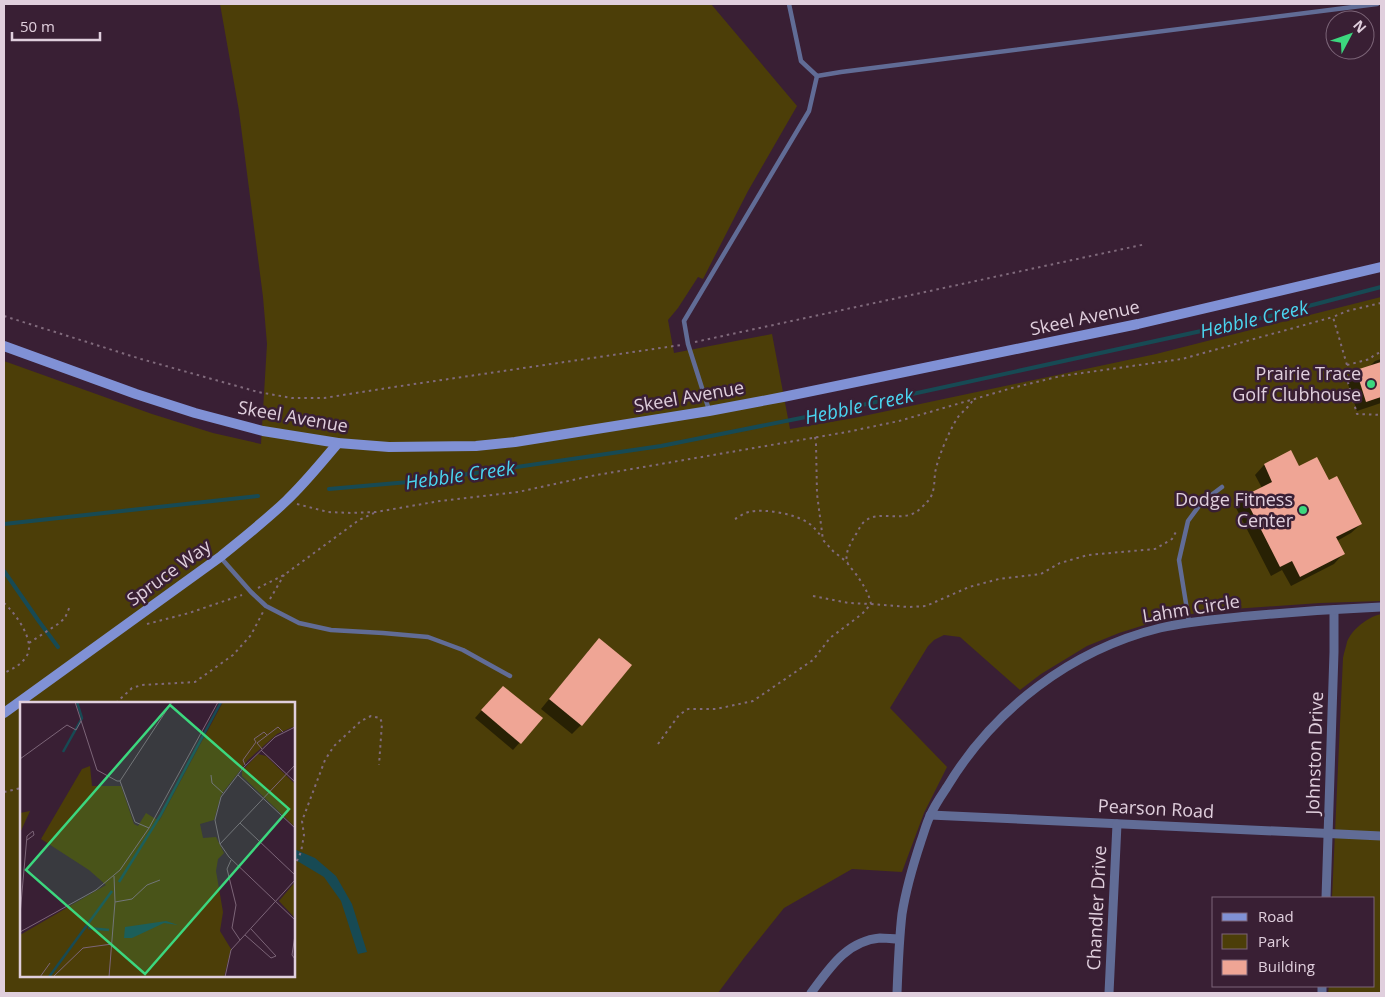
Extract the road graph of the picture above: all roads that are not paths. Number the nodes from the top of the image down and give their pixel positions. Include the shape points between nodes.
1 (790, 4) edge
2 (1377, 4) edge
3 (817, 76) junction
4 (1381, 267) edge
5 (4, 346) edge
6 (709, 412) junction
7 (338, 443) junction
8 (1222, 488) dead end
9 (220, 557) junction
10 (1381, 607) edge
11 (1334, 610) junction
12 (1189, 622) junction
13 (510, 676) dead end
14 (4, 712) edge
15 (930, 815) junction
16 (1117, 824) junction
17 (1328, 834) junction
18 (1381, 836) edge
19 (1326, 897) edge
20 (900, 939) junction
21 (811, 993) edge
22 (897, 993) edge
23 (1109, 993) edge

1 - 3 lane via 801,61
2 - 3 lane
3 - 6 lane via 809,111 684,321
4 - 6 street, Skeel Avenue via 1138,324
5 - 7 street, Skeel Avenue via 194,413 263,431
6 - 7 street, Skeel Avenue via 476,446 389,447
7 - 9 street, Spruce Way via 286,501
8 - 12 lane via 1202,502 1188,521 1179,560
9 - 13 lane via 266,606 299,623 332,630 428,637 463,650
9 - 14 street, Spruce Way
10 - 11 street, Lahm Circle
11 - 12 street, Lahm Circle
11 - 17 street, Johnston Drive
12 - 15 street, Lahm Circle via 1158,628 1114,643 1046,680 989,730 972,750
15 - 16 street, Pearson Road
15 - 20 street, Lahm Circle via 909,880
16 - 17 street, Pearson Road
16 - 23 street, Chandler Drive
17 - 18 street, Pearson Road
17 - 19 street, Johnston Drive
20 - 21 street via 876,939 848,949
20 - 22 street, Lahm Circle

